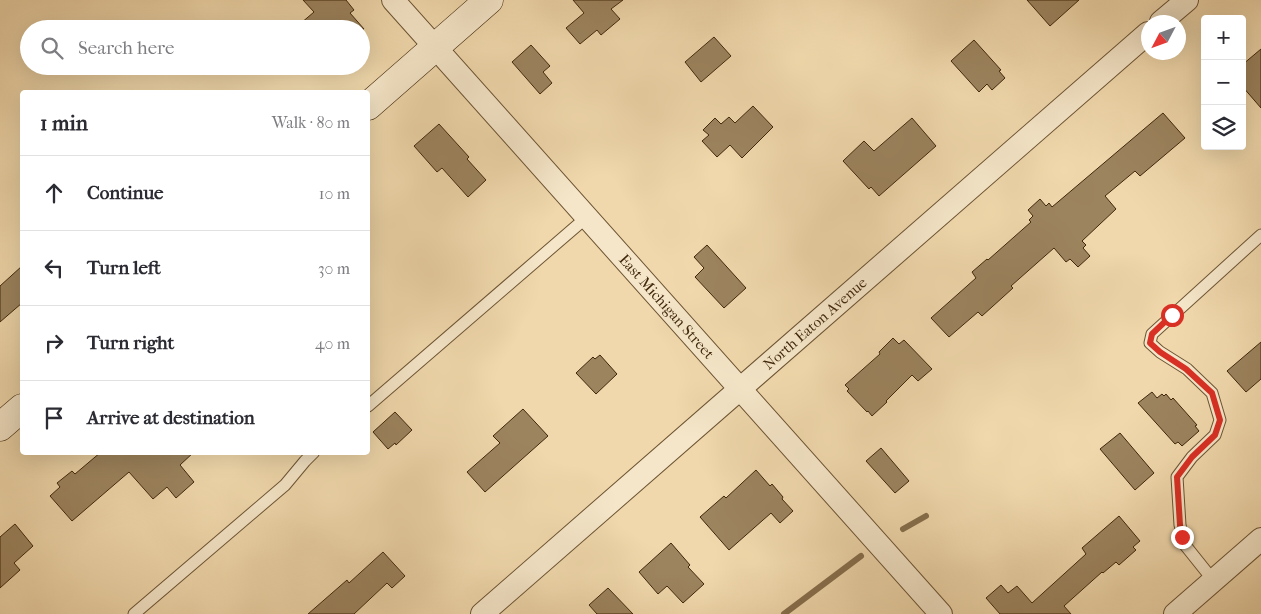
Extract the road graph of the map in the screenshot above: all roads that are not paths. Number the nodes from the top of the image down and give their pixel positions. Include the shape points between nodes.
1 (393, 0) edge
2 (489, 0) edge
3 (1187, 0) edge
4 (1169, 15) edge
5 (1141, 39) edge
6 (435, 47) junction
7 (370, 104) edge
8 (586, 217) junction
9 (1261, 235) edge
10 (740, 389) junction
11 (370, 404) edge
12 (20, 410) edge
13 (0, 428) edge
14 (311, 455) edge
15 (1261, 539) edge
16 (1213, 580) junction
17 (134, 614) edge
18 (482, 614) edge
19 (941, 614) edge
20 (1175, 614) edge

1 - 6 street, East Michigan Street
2 - 6 street
3 - 4 street
5 - 10 street, North Eaton Avenue
6 - 7 street
6 - 8 street, East Michigan Street
8 - 10 street, East Michigan Street
8 - 11 lane
9 - 16 lane via 1152,334 1150,343 1212,393 1220,420 1215,435 1177,477 1180,525 1185,545
10 - 18 street, North Eaton Avenue
10 - 19 street, East Michigan Street
12 - 13 street
14 - 17 lane via 285,485
15 - 16 street
16 - 20 street

